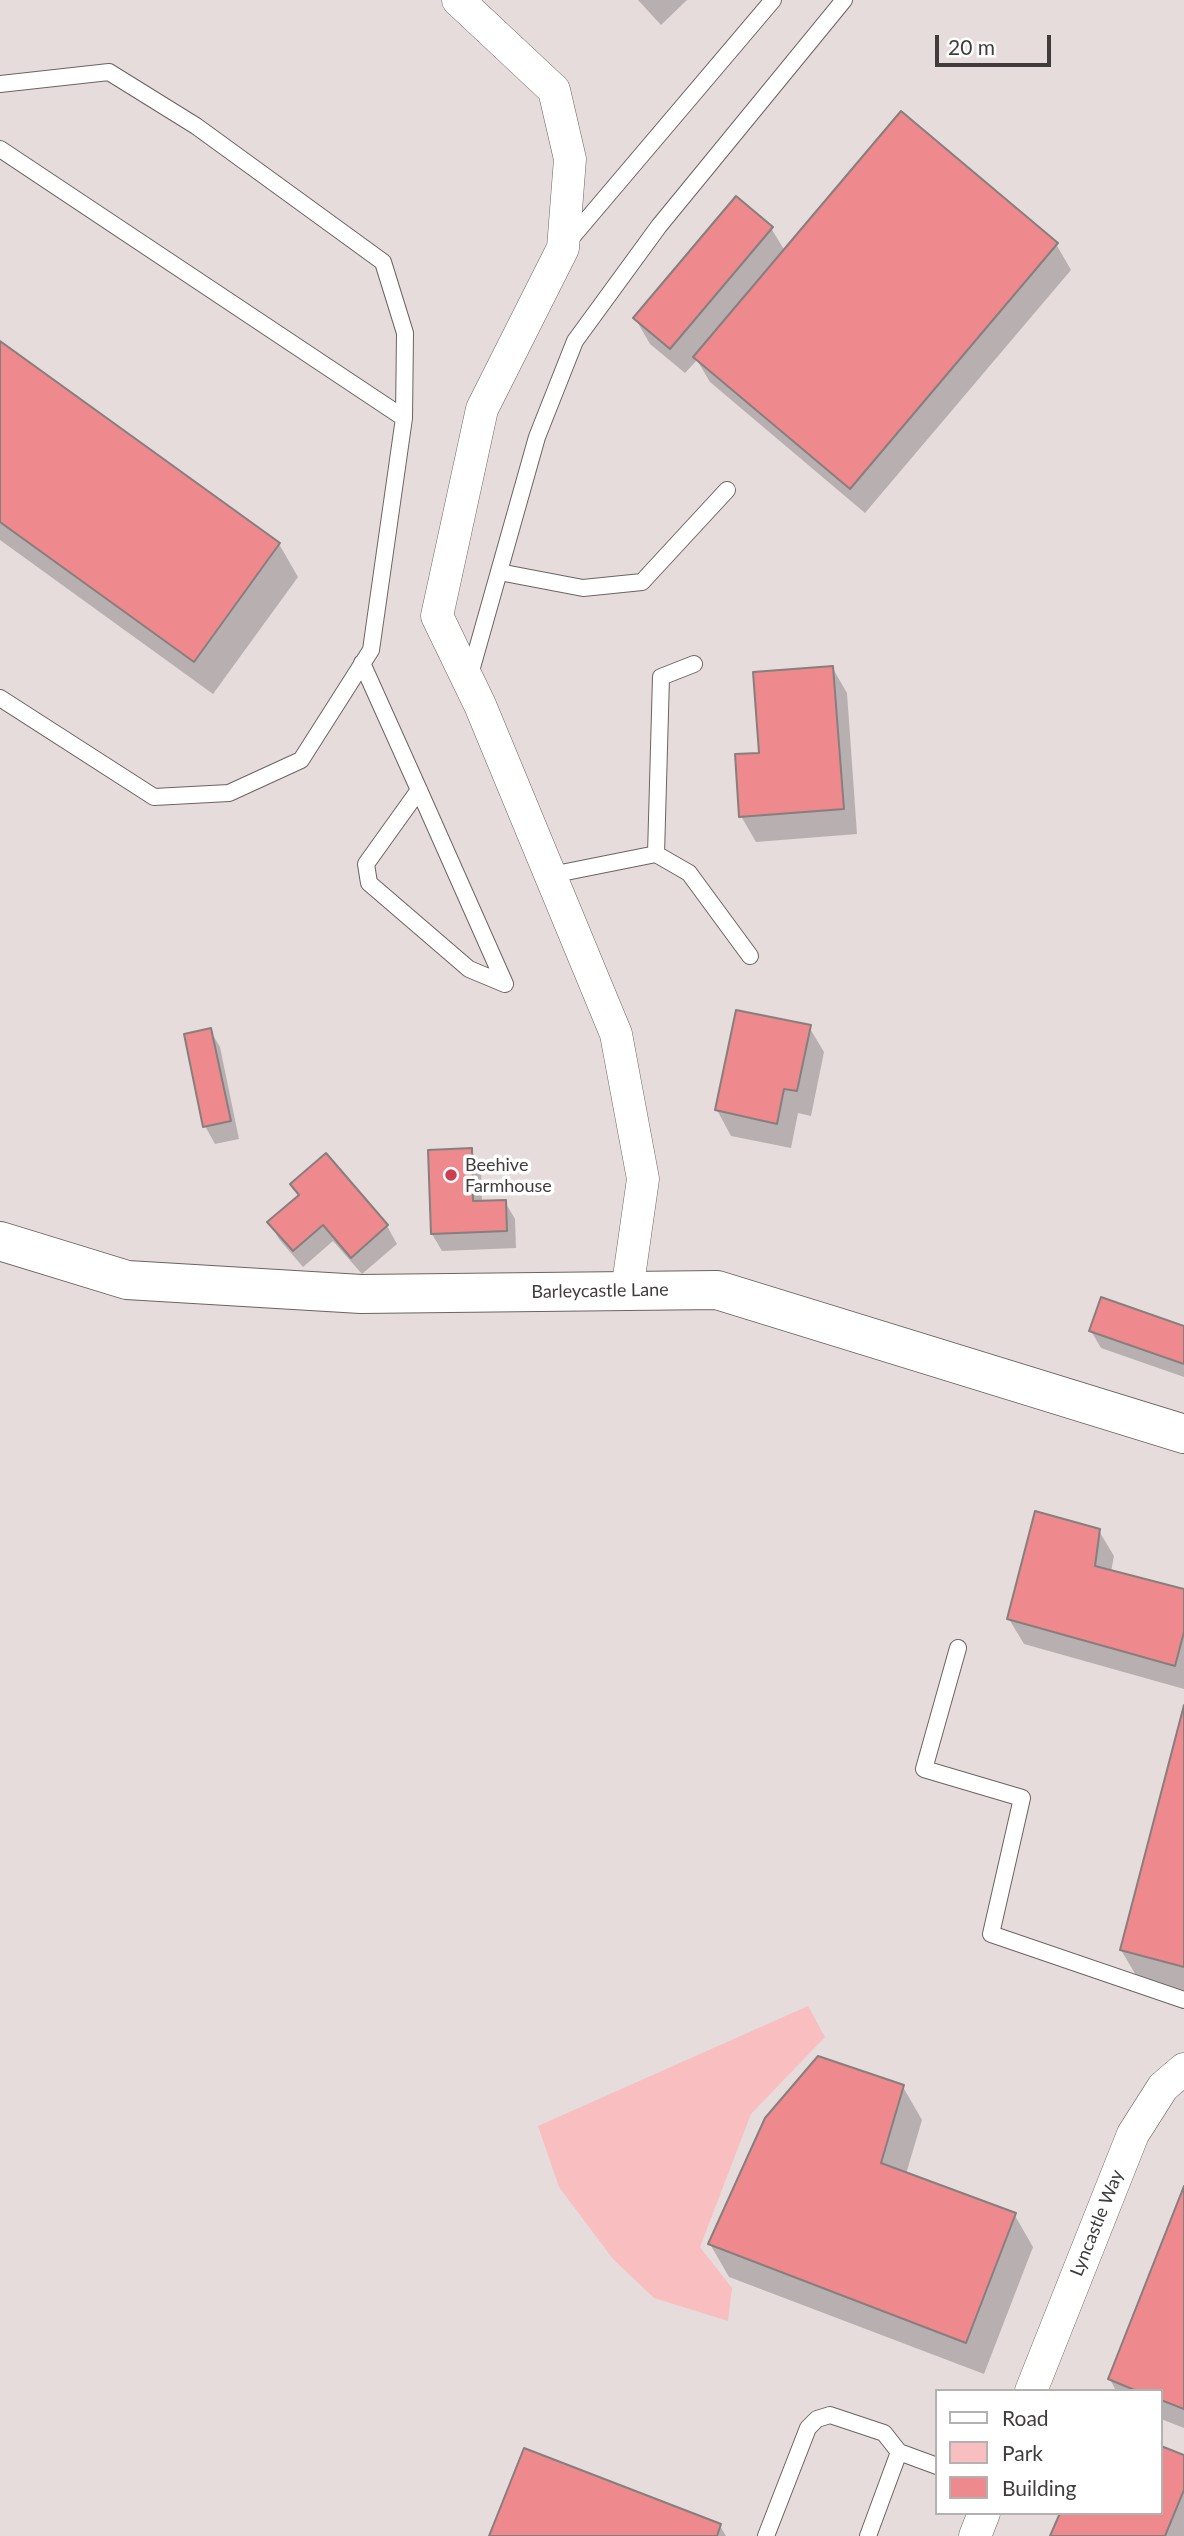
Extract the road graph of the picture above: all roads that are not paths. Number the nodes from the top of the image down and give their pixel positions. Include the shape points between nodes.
1 (458, 0) edge
2 (773, 0) edge
3 (844, 0) edge
4 (0, 83) edge
5 (0, 149) edge
6 (563, 248) junction
7 (404, 418) junction
8 (727, 490) dead end
9 (499, 572) junction
10 (362, 663) junction
11 (694, 664) dead end
12 (468, 681) junction
13 (0, 698) edge
14 (419, 790) junction
15 (656, 854) junction
16 (551, 875) junction
17 (750, 956) dead end
18 (0, 1241) edge
19 (627, 1291) junction
20 (1184, 1434) edge
21 (958, 1648) dead end
22 (1184, 2000) edge
23 (1184, 2068) edge
24 (1032, 2389) edge
25 (899, 2452) junction
26 (936, 2466) edge
27 (983, 2515) edge
28 (766, 2536) edge
29 (868, 2536) edge
30 (975, 2536) edge

1 - 6 street via 554,90 570,159
2 - 6 lane
3 - 9 lane via 659,226 575,341 537,437
4 - 7 lane via 109,72 196,126 383,262 405,333
5 - 7 lane
6 - 12 street via 482,409 437,616
7 - 10 lane via 371,649
8 - 9 lane via 642,582 583,588
9 - 12 lane
10 - 13 lane via 301,760 229,793 154,797
10 - 14 lane
11 - 15 lane via 661,677
12 - 16 street
14 - 14 lane via 500,972 505,984 470,969 369,883 366,864
15 - 16 lane
15 - 17 lane via 689,873
16 - 19 street via 616,1034 643,1179
18 - 19 street, Barleycastle Lane via 127,1280 361,1294
19 - 20 street, Barleycastle Lane via 717,1290
21 - 22 lane via 924,1769 1022,1798 991,1934
23 - 24 street, Lyncastle Way via 1163,2087 1133,2134
25 - 26 lane
25 - 28 lane via 884,2433 830,2415 817,2419 808,2428
25 - 29 lane
27 - 30 street

